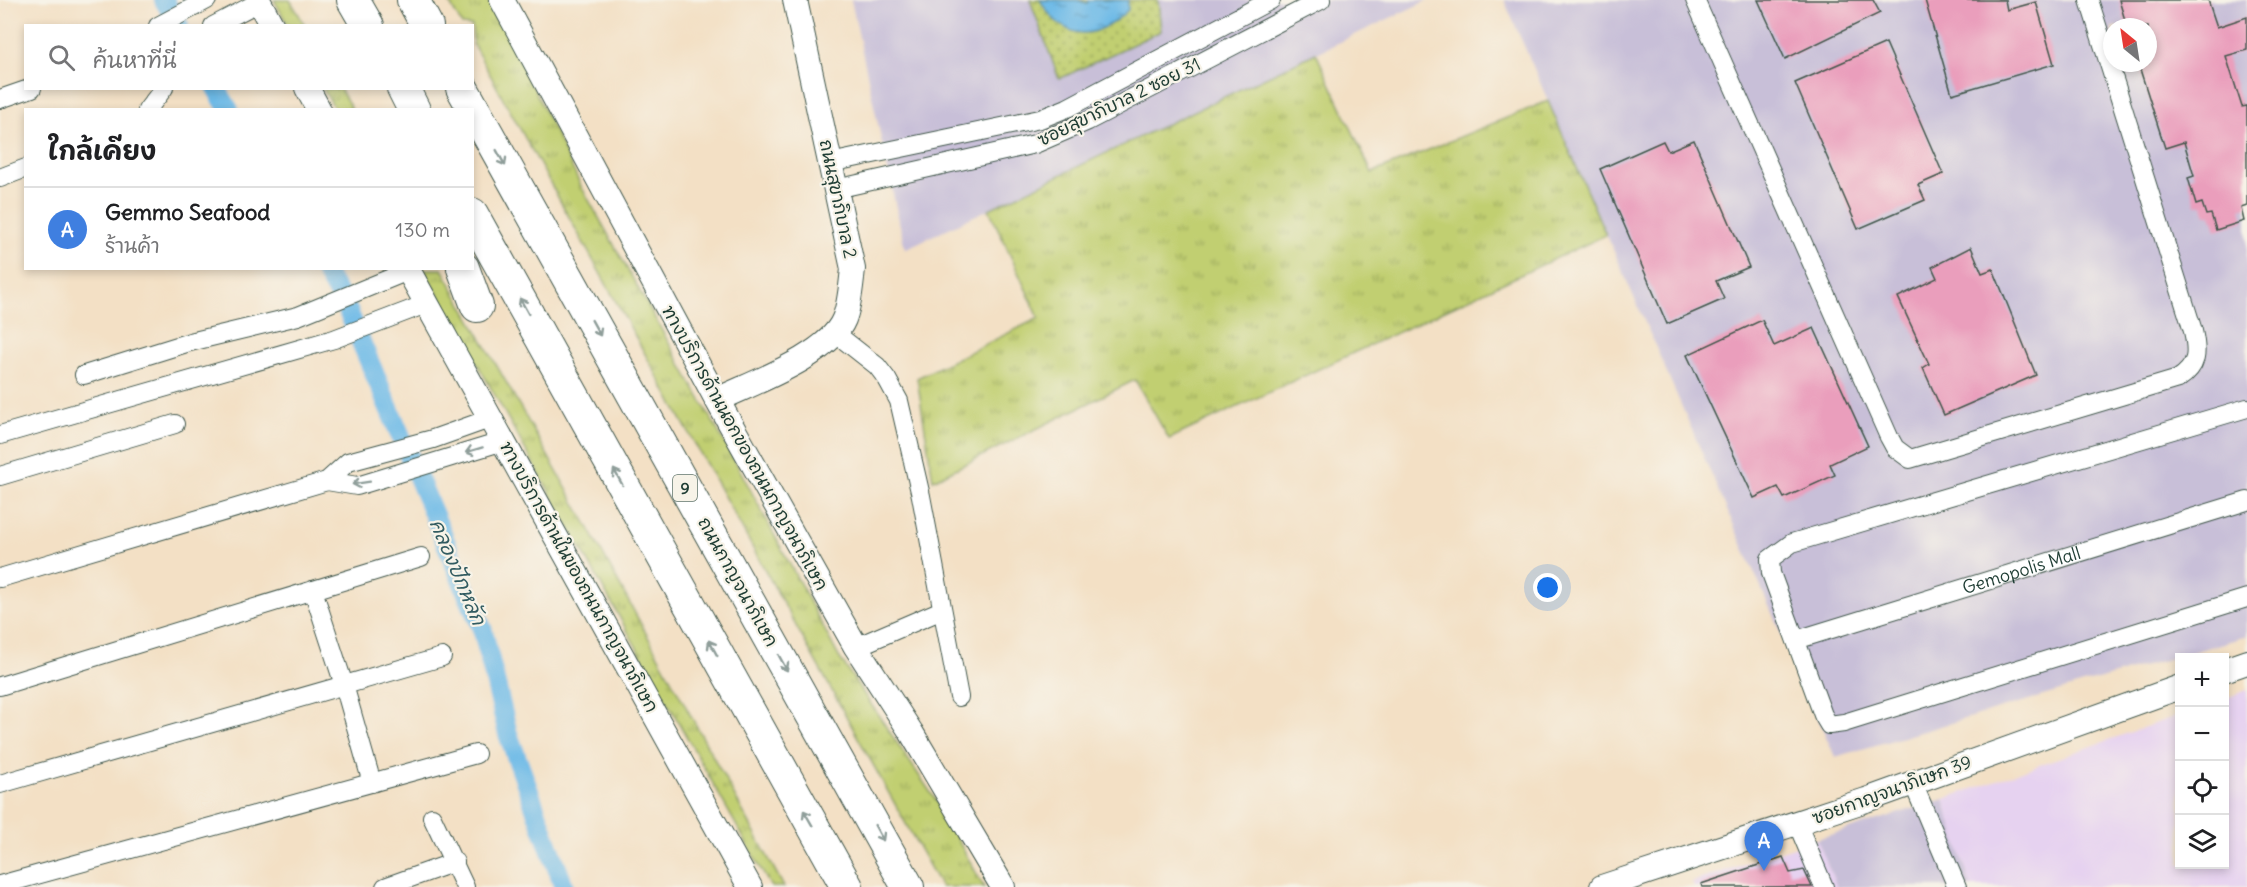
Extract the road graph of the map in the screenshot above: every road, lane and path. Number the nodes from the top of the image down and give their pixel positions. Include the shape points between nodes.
1 (207, 0) edge
2 (353, 0) edge
3 (413, 0) edge
4 (502, 0) edge
5 (795, 0) edge
6 (1271, 0) edge
7 (1321, 0) edge
8 (1695, 0) edge
9 (2089, 0) edge
10 (259, 1) edge
11 (162, 24) edge
12 (217, 24) edge
13 (271, 24) edge
14 (367, 24) edge
15 (426, 24) edge
16 (26, 90) edge
17 (162, 90) edge
18 (308, 90) edge
19 (402, 90) edge
20 (402, 90) edge
21 (463, 90) edge
22 (0, 99) edge
23 (149, 108) edge
24 (318, 108) edge
25 (406, 108) edge
26 (413, 108) edge
27 (473, 108) edge
28 (474, 109) edge
29 (975, 132) junction
30 (981, 158) junction
31 (830, 163) junction
32 (24, 169) edge
33 (0, 178) edge
34 (836, 189) junction
35 (474, 218) edge
36 (407, 270) edge
37 (464, 270) edge
38 (426, 304) junction
39 (477, 306) dead end
40 (835, 333) junction
41 (84, 375) dead end
42 (717, 400) junction
43 (2247, 408) edge
44 (492, 418) junction
45 (175, 424) dead end
46 (0, 435) edge
47 (504, 441) junction
48 (0, 476) edge
49 (327, 481) junction
50 (2247, 501) edge
51 (421, 557) dead end
52 (0, 578) edge
53 (313, 590) junction
54 (2247, 598) edge
55 (942, 610) junction
56 (1796, 640) junction
57 (856, 647) junction
58 (442, 657) dead end
59 (2247, 662) edge
60 (2229, 668) edge
61 (344, 685) junction
62 (0, 686) edge
63 (2175, 689) edge
64 (958, 697) dead end
65 (476, 754) dead end
66 (372, 783) junction
67 (1913, 783) junction
68 (0, 784) edge
69 (432, 817) dead end
70 (1797, 824) junction
71 (455, 862) junction
72 (0, 885) edge
73 (385, 887) edge
74 (465, 887) edge
75 (750, 887) edge
76 (847, 887) edge
77 (909, 887) edge
78 (1003, 887) edge
79 (1602, 887) edge
80 (1824, 887) edge
81 (1958, 887) edge

1 - 11 street
2 - 14 highway
3 - 15 highway
4 - 42 main road, ทางบริการด้านนอกของถนนกาญจนาภิเษก
5 - 31 main road, ถนนสุขาภิบาล 2
6 - 29 street, ซอยสุขาภิบาล 2 ซอย 31 via 1067,108 1040,119
7 - 30 street, ซอยสุขาภิบาล 2 ซอย 31 via 1088,121 1035,144
8 - 9 street via 1895,448 1910,459 2178,379 2195,363 2198,352 2193,331
10 - 12 street
10 - 13 main road
16 - 22 street
17 - 23 street
18 - 24 main road
19 - 25 highway
20 - 26 highway
21 -> 27 highway, ถนนกาญจนาภิเษก / 9
28 -> 77 highway, ถนนกาญจนาภิเษก / 9
29 - 30 street
29 - 31 street, ซอยสุขาภิบาล 2 ซอย 31
30 - 34 street, ซอยสุขาภิบาล 2 ซอย 31
31 - 34 main road, ถนนสุขาภิบาล 2
32 - 33 street
34 - 40 main road, ถนนสุขาภิบาล 2 via 853,269 844,320
76 -> 35 highway
36 - 38 main road, ทางบริการด้านในของถนนกาญจนาภิเษก
36 - 41 street via 298,316 190,342
37 - 39 highway
38 - 44 main road, ทางบริการด้านในของถนนกาญจนาภิเษก
38 - 46 street via 334,339
40 - 42 main road, ถนนสุขาภิบาล 2 via 809,354
40 - 55 street via 877,366 899,402
42 - 57 main road, ทางบริการด้านนอกของถนนกาญจนาภิเษก
43 - 56 street via 1792,543 1770,559 1771,573
44 - 47 main road, ทางบริการด้านในของถนนกาญจนาภิเษก
44 - 49 street via 348,462
45 - 48 street
47 -> 49 street via 357,486
47 - 75 main road, ทางบริการด้านในของถนนกาญจนาภิเษก
49 - 52 street
50 - 56 street, Gemopolis Mall
51 - 53 street
53 - 61 street
53 - 62 street
54 - 56 street via 1844,723 1829,724 1823,715
55 - 57 street
55 - 64 street
57 - 78 main road, ทางบริการด้านนอกของถนนกาญจนาภิเษก
58 - 61 street
59 - 60 main road
61 - 66 street
61 - 68 street
63 - 67 main road, ซอยกาญจนาภิเษก 39
65 - 66 street
66 - 72 street
67 - 70 main road, ซอยกาญจนาภิเษก 39
67 - 81 street
69 - 71 street
70 - 79 main road, ซอยกาญจนาภิเษก 39
70 - 80 street
71 - 73 street
71 - 74 street

